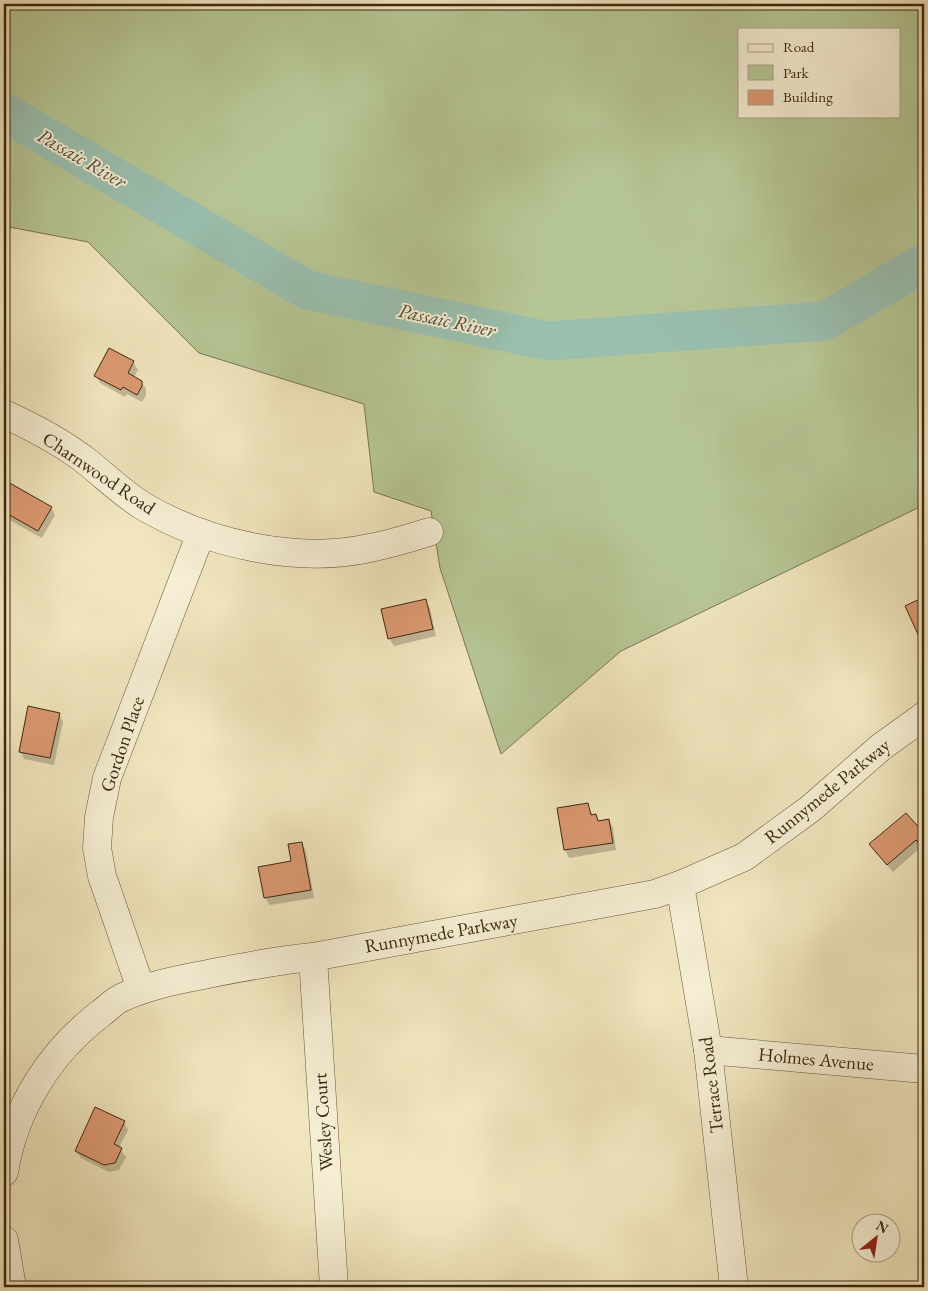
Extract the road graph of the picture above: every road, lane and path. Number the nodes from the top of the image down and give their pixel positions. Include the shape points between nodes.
1 (4, 414) edge
2 (429, 532) dead end
3 (201, 533) junction
4 (924, 716) edge
5 (680, 885) junction
6 (313, 956) junction
7 (141, 990) junction
8 (708, 1050) junction
9 (924, 1069) edge
10 (4, 1172) edge
11 (4, 1240) edge
12 (8, 1277) edge
13 (334, 1287) edge
14 (734, 1287) edge

1 - 3 street, Charnwood Road via 58,442 143,506
2 - 3 street, Charnwood Road via 370,548 308,553 240,544
3 - 7 street, Gordon Place via 107,778 99,817 97,848 102,876
4 - 5 street, Runnymede Parkway via 881,747 810,809 744,857
5 - 6 street, Runnymede Parkway via 655,894
5 - 8 street, Terrace Road
6 - 7 street, Runnymede Parkway via 271,961 165,982
6 - 13 street, Wesley Court
7 - 10 street, Runnymede Parkway via 119,999 81,1028 51,1063 16,1123
8 - 9 street, Holmes Avenue
8 - 14 street, Terrace Road
11 - 12 street

